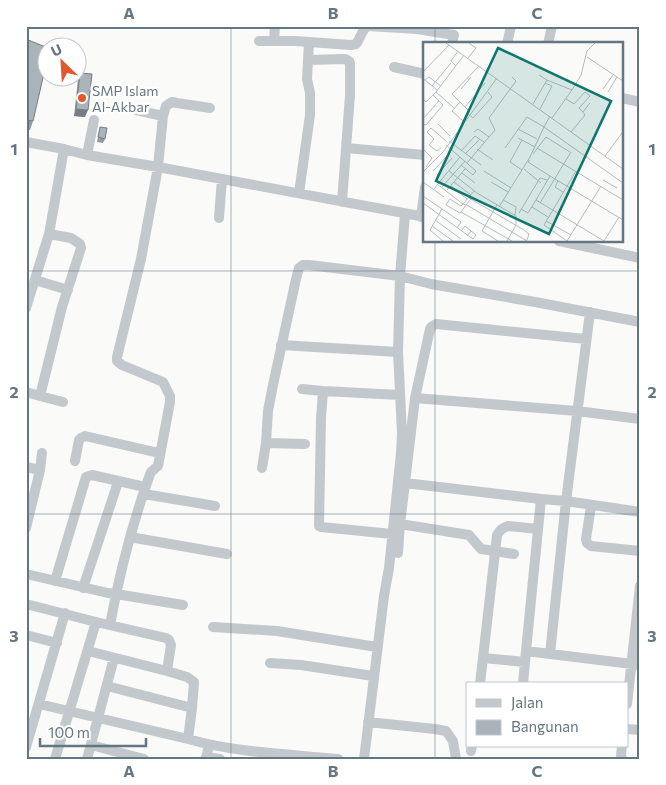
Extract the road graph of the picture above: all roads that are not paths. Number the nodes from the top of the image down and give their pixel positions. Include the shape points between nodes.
1 (275, 26) edge
2 (511, 26) edge
3 (552, 26) edge
4 (454, 35) edge
5 (259, 41) dead end
6 (274, 41) junction
7 (309, 42) junction
8 (507, 42) edge
9 (548, 42) edge
10 (308, 60) junction
11 (394, 67) dead end
12 (423, 74) edge
13 (624, 98) edge
14 (640, 102) edge
15 (210, 108) dead end
16 (136, 110) dead end
17 (163, 116) junction
18 (94, 120) dead end
19 (26, 142) edge
20 (346, 148) junction
21 (64, 149) junction
22 (87, 155) junction
23 (423, 155) edge
24 (158, 166) junction
25 (222, 179) junction
26 (299, 193) junction
27 (342, 202) junction
28 (405, 214) junction
29 (423, 217) edge
30 (219, 218) dead end
31 (49, 234) junction
32 (564, 242) edge
33 (640, 258) edge
34 (400, 276) junction
35 (35, 280) junction
36 (68, 290) junction
37 (26, 308) edge
38 (590, 312) junction
39 (640, 322) edge
40 (586, 340) junction
41 (281, 345) junction
42 (398, 352) junction
43 (302, 389) dead end
44 (323, 391) junction
45 (26, 392) edge
46 (400, 394) junction
47 (40, 396) junction
48 (415, 398) junction
49 (64, 402) dead end
50 (577, 411) junction
51 (640, 419) edge
52 (266, 443) junction
53 (305, 444) dead end
54 (42, 452) dead end
55 (160, 454) junction
56 (75, 460) dead end
57 (26, 467) edge
58 (262, 468) dead end
59 (40, 470) junction
60 (118, 482) junction
61 (405, 483) junction
62 (144, 490) junction
63 (541, 499) junction
64 (566, 501) junction
65 (215, 506) dead end
66 (591, 506) junction
67 (640, 512) edge
68 (400, 524) junction
69 (26, 528) edge
70 (538, 529) junction
71 (392, 534) junction
72 (130, 537) junction
73 (494, 551) junction
74 (640, 551) edge
75 (227, 554) dead end
76 (398, 554) dead end
77 (514, 554) dead end
78 (26, 574) edge
79 (55, 581) junction
80 (640, 586) edge
81 (83, 588) junction
82 (116, 594) junction
83 (26, 604) edge
84 (183, 605) dead end
85 (65, 614) junction
86 (96, 622) junction
87 (110, 625) junction
88 (214, 627) dead end
89 (27, 637) edge
90 (57, 644) junction
91 (377, 647) junction
92 (88, 651) junction
93 (526, 651) junction
94 (550, 654) junction
95 (114, 658) junction
96 (483, 658) junction
97 (270, 662) dead end
98 (525, 662) junction
99 (636, 665) edge
100 (167, 671) junction
101 (373, 676) junction
102 (480, 682) edge
103 (523, 682) edge
104 (107, 686) junction
105 (628, 700) edge
106 (39, 704) junction
107 (192, 708) junction
108 (70, 711) junction
109 (99, 718) junction
110 (368, 722) junction
111 (188, 739) junction
112 (91, 745) junction
113 (209, 745) junction
114 (26, 747) edge
115 (225, 747) junction
116 (243, 754) edge
117 (266, 756) edge
118 (304, 757) edge
119 (206, 758) edge
120 (320, 758) edge
121 (55, 759) edge
122 (87, 759) edge
123 (144, 759) edge
124 (222, 759) edge
125 (338, 759) edge
126 (364, 759) edge
127 (456, 759) edge

1 - 6 street
2 - 8 street
3 - 9 street
4 - 7 street via 417,28 368,26 356,44
5 - 6 street
6 - 7 street
7 - 10 street
10 - 20 street via 349,60
10 - 26 street via 310,115
11 - 12 street
13 - 14 street
15 - 17 street via 172,102 166,106
16 - 17 street
17 - 24 street
18 - 22 street
19 - 21 street
20 - 23 street
20 - 27 street
21 - 22 street
21 - 31 street
22 - 24 street
24 - 25 street
24 - 55 street via 117,361 163,382 170,396
25 - 26 street
25 - 30 street
26 - 27 street
27 - 28 street
28 - 29 street
28 - 34 street
31 - 35 street
31 - 36 street via 71,238 82,248
32 - 33 street
34 - 38 street
34 - 41 street via 302,265 297,274
34 - 42 street
35 - 36 street
35 - 37 street
36 - 47 street
38 - 39 street
38 - 40 street
40 - 48 street via 436,324 430,329
40 - 50 street
41 - 42 street
41 - 52 street via 268,411
42 - 46 street
43 - 44 street
44 - 46 street
44 - 71 street via 319,526
45 - 47 street
46 - 71 street via 402,433
47 - 49 street
48 - 50 street
48 - 61 street
50 - 51 street
50 - 64 street
52 - 53 street
52 - 58 street
54 - 59 street
55 - 56 street via 85,436 79,440
55 - 62 street via 158,466 150,474
57 - 59 street
59 - 69 street
60 - 62 street
60 - 79 street via 86,477
60 - 81 street
61 - 63 street
61 - 68 street
62 - 65 street
62 - 72 street
63 - 64 street
63 - 70 street
64 - 66 street
64 - 94 street
66 - 67 street
66 - 74 street via 586,539 589,545
68 - 73 street via 469,535 481,550
68 - 76 street
70 - 73 street via 503,528 497,535
70 - 93 street
71 - 91 street
72 - 75 street
72 - 82 street
73 - 77 street
73 - 96 street
78 - 79 street
79 - 81 street
80 - 99 street
81 - 82 street
82 - 84 street
82 - 87 street
83 - 85 street
85 - 86 street
85 - 90 street
86 - 87 street
86 - 92 street
87 - 100 street via 168,640 171,645
88 - 91 street via 277,631
89 - 90 street
90 - 106 street
91 - 101 street
92 - 95 street
92 - 108 street
93 - 94 street
93 - 98 street
94 - 99 street
95 - 100 street
95 - 104 street
96 - 98 street
96 - 102 street
97 - 101 street
98 - 103 street
99 - 105 street
100 - 107 street via 194,682
101 - 110 street
104 - 107 street
104 - 109 street
106 - 108 street
106 - 114 street
107 - 111 street
108 - 109 street
108 - 121 street
109 - 111 street
109 - 112 street
110 - 126 street
110 - 127 street via 446,731 453,741
111 - 113 street
112 - 122 street
112 - 123 street
113 - 115 street
113 - 119 street
115 - 116 street
115 - 124 street
116 - 117 street
117 - 118 street
118 - 120 street
119 - 124 street
120 - 125 street

